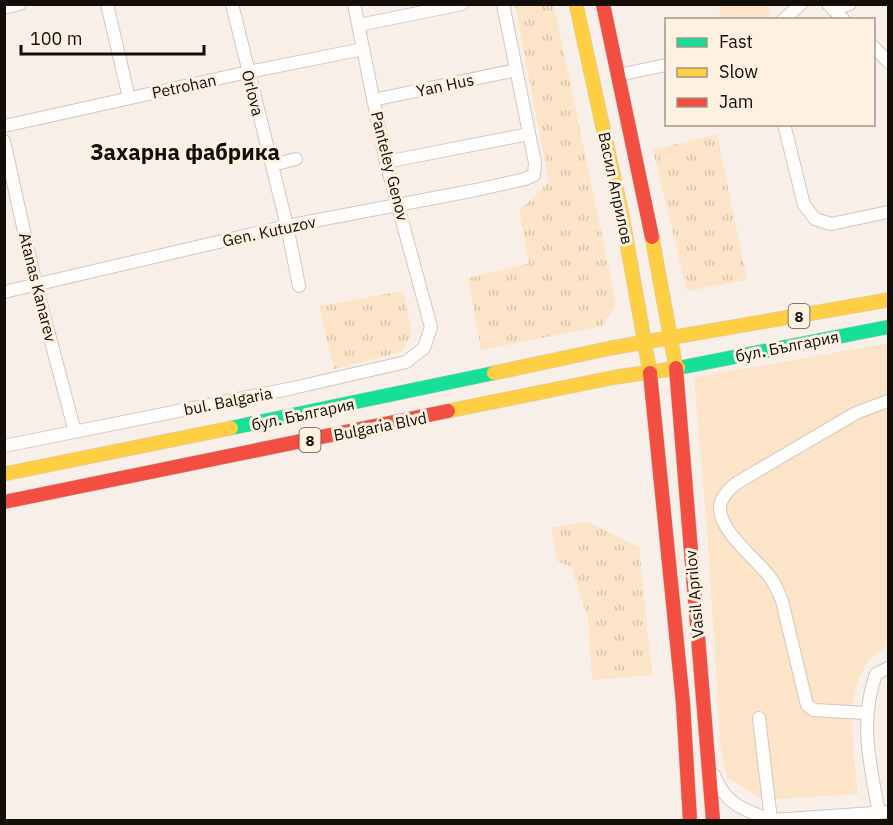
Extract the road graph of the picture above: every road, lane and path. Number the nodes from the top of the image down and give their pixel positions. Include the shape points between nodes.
1 (20, 4) edge
2 (108, 4) edge
3 (232, 4) edge
4 (354, 4) edge
5 (462, 4) edge
6 (503, 4) edge
7 (576, 4) edge
8 (603, 4) edge
9 (801, 4) edge
10 (850, 4) edge
11 (830, 7) edge
12 (4, 8) edge
13 (785, 18) edge
14 (842, 18) edge
15 (359, 25) junction
16 (363, 49) junction
17 (875, 49) edge
18 (888, 62) edge
19 (665, 65) edge
20 (516, 70) junction
21 (248, 72) junction
22 (618, 75) junction
23 (129, 98) junction
24 (374, 100) junction
25 (4, 126) edge
26 (784, 126) edge
27 (528, 134) junction
28 (4, 141) edge
29 (296, 159) dead end
30 (386, 162) junction
31 (272, 165) junction
32 (399, 205) junction
33 (888, 212) edge
34 (287, 226) junction
35 (36, 285) junction
36 (299, 286) dead end
37 (4, 292) edge
38 (888, 300) edge
39 (431, 327) joint
40 (888, 327) edge
41 (671, 337) junction
42 (645, 342) junction
43 (676, 368) junction
44 (650, 372) junction
45 (888, 401) edge
46 (75, 432) junction
47 (4, 446) edge
48 (54, 464) junction
49 (4, 474) edge
50 (59, 491) junction
51 (4, 502) edge
52 (888, 668) edge
53 (866, 713) junction
54 (759, 718) dead end
55 (709, 763) junction
56 (884, 813) edge
57 (690, 820) edge
58 (713, 820) edge
59 (772, 820) edge

1 - 12 street
2 - 23 street
3 - 21 street, Orlova
4 - 15 street, Panteley Genov
5 - 15 street
6 - 20 street
7 - 42 main road, Васил Априлов via 622,214
8 - 22 main road, Васил Априлов
9 - 13 street
10 - 11 street
11 - 14 street
15 - 16 street, Panteley Genov
16 - 21 street, Petrohan
16 - 24 street, Panteley Genov
17 - 18 street
19 - 22 street
20 - 24 street, Yan Hus
20 - 27 street
21 - 23 street, Petrohan
21 - 31 street, Orlova
22 - 41 main road, Васил Априлов
23 - 25 street, Petrohan
24 - 30 street, Panteley Genov
26 - 33 street via 804,205 815,219 831,224
27 - 30 street
27 - 32 street, Gen. Kutuzov via 534,175
28 - 35 street, Atanas Kanarev
29 - 31 street
30 - 32 street, Panteley Genov
31 - 34 street, Orlova
32 - 34 street, Gen. Kutuzov
32 - 39 street, Panteley Genov
34 - 35 street, Gen. Kutuzov
34 - 36 street, Orlova
35 - 37 street, Gen. Kutuzov
35 - 46 street, Atanas Kanarev
38 - 41 main road, 8
39 - 46 street, bul. Balgaria via 424,348 406,362
40 - 43 main road, бул. България / 8
41 - 42 main road, бул. България / 8
41 - 43 main road, Васил Априлов
42 - 44 main road, Васил Априлов
42 - 48 main road, бул. България / 8
43 - 44 main road, бул. България / 8
43 - 55 main road, Vasil Aprilov
44 - 50 main road, Bulgaria Blvd / 8
44 - 57 main road, Vasil Aprilov via 683,703
45 - 53 street via 856,413 735,484 720,506 728,530 777,589 807,705 814,710
46 - 47 street, bul. Balgaria
48 - 49 main road, бул. България / 8
48 - 50 main road
50 - 51 main road, Bulgaria Blvd / 8
52 - 53 street via 876,674
53 - 56 street via 866,734
54 - 59 street
55 - 58 main road, Vasil Aprilov
55 - 59 street via 730,801
56 - 59 street

